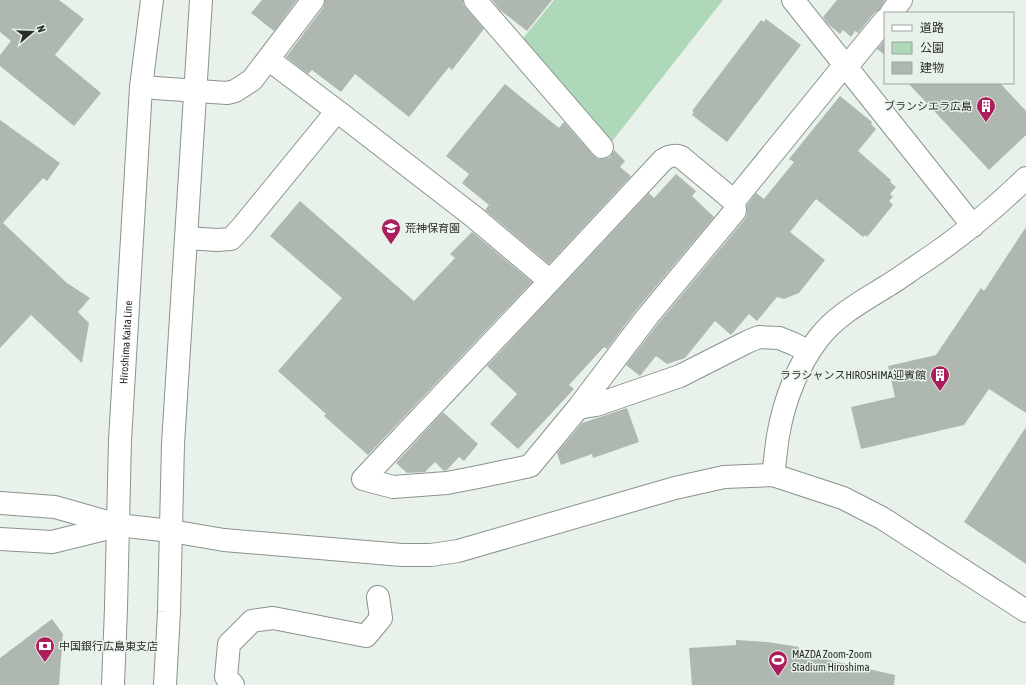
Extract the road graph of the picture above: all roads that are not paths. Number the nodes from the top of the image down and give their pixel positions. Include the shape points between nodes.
1 (152, 0) edge
2 (201, 0) edge
3 (313, 0) edge
4 (475, 0) edge
5 (793, 0) edge
6 (901, 0) edge
7 (892, 12) edge
8 (884, 21) edge
9 (268, 59) junction
10 (845, 66) junction
11 (141, 88) junction
12 (196, 91) junction
13 (337, 111) junction
14 (602, 147) dead end
15 (1026, 178) edge
16 (734, 201) junction
17 (973, 226) junction
18 (186, 238) junction
19 (550, 281) junction
20 (809, 352) junction
21 (578, 408) junction
22 (773, 475) junction
23 (0, 503) edge
24 (118, 525) junction
25 (171, 531) junction
26 (0, 538) edge
27 (378, 597) dead end
28 (1026, 611) edge
29 (113, 685) edge
30 (165, 685) edge
31 (233, 685) edge

1 - 11 street, Hiroshima Kaita Line
2 - 12 street
3 - 9 street
4 - 14 street
5 - 10 street
6 - 7 street
8 - 10 street
9 - 12 street via 252,80 235,91
9 - 13 street
10 - 16 street
10 - 17 street
11 - 12 street
11 - 24 street, Hiroshima Kaita Line via 120,440
12 - 18 street
13 - 18 street via 231,239
13 - 19 street via 474,217
15 - 17 street
16 - 19 street via 681,157 667,157
16 - 21 street via 735,211 647,317
17 - 20 street via 922,263 855,305 819,338
18 - 25 street via 173,444
19 - 21 street via 363,479 393,487 447,483 530,466
20 - 21 street via 779,338 759,337 680,376
20 - 22 street via 790,389 778,434
22 - 25 street via 724,477 675,488 458,551 431,555 402,555 224,540
22 - 28 street via 843,498 882,518
23 - 24 street via 55,507
24 - 25 street
24 - 26 street via 52,542
24 - 29 street, Hiroshima Kaita Line
25 - 30 street
27 - 31 street via 381,618 366,636 273,618 252,621 230,644 226,677

